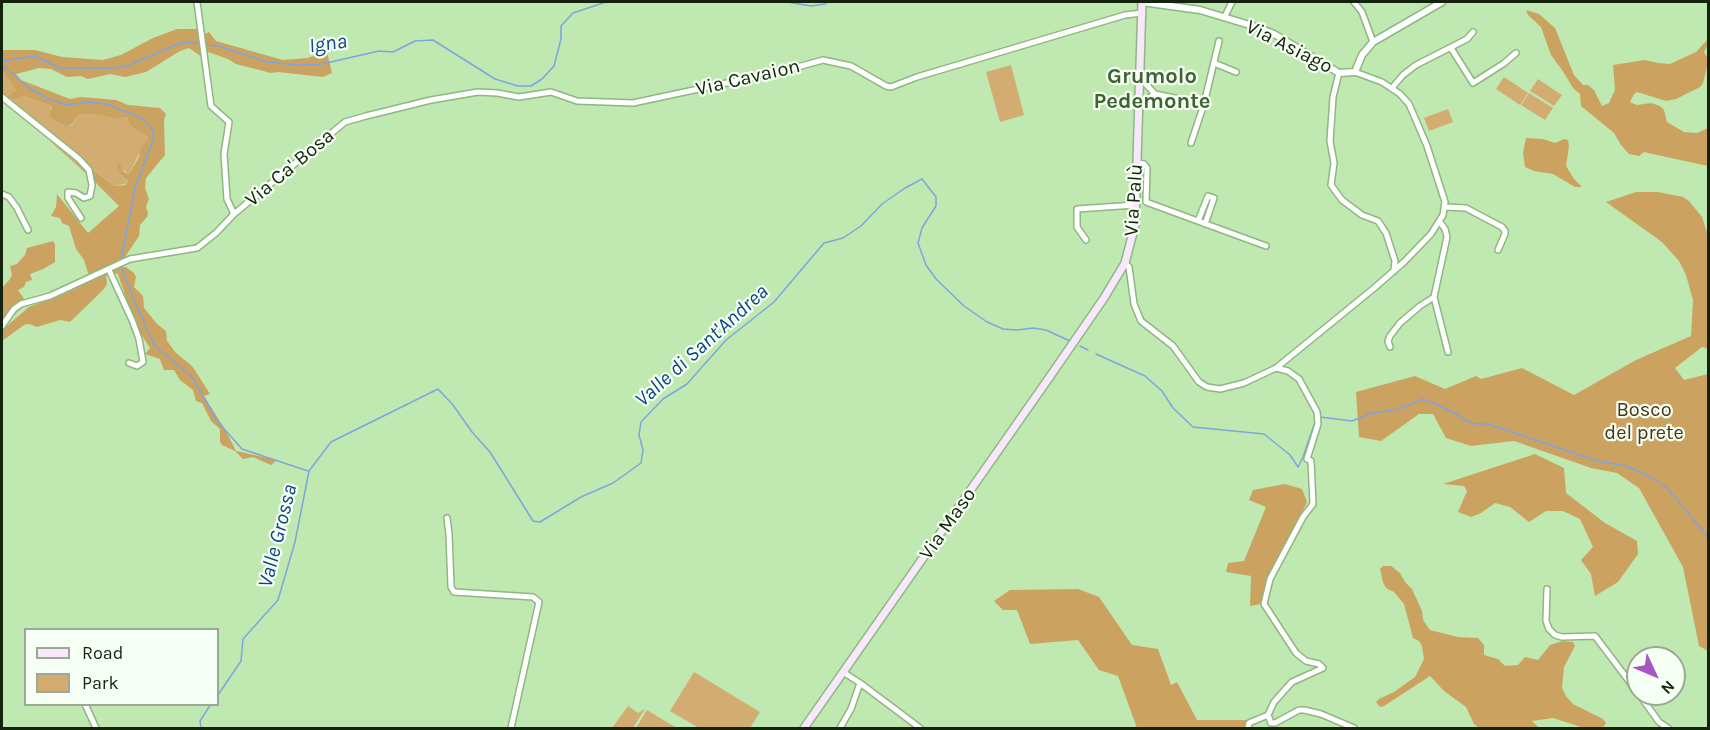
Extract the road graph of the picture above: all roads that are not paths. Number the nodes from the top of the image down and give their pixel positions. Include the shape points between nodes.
1 (197, 2) edge
2 (1142, 2) edge
3 (1232, 2) edge
4 (1354, 2) edge
5 (1442, 2) edge
6 (1142, 13) junction
7 (1225, 16) junction
8 (1473, 32) dead end
9 (1219, 41) dead end
10 (1373, 42) junction
11 (1451, 48) junction
12 (1516, 53) dead end
13 (1214, 63) junction
14 (1236, 72) dead end
15 (1355, 72) junction
16 (1339, 73) junction
17 (1140, 78) junction
18 (1392, 88) junction
19 (1140, 92) junction
20 (1152, 93) junction
21 (2, 97) edge
22 (1139, 104) junction
23 (1204, 104) junction
24 (345, 122) joint
25 (1191, 143) dead end
26 (1137, 166) junction
27 (2, 194) edge
28 (1135, 205) junction
29 (1445, 207) junction
30 (234, 214) junction
31 (81, 218) dead end
32 (1198, 221) junction
33 (1440, 222) junction
34 (1205, 224) junction
35 (28, 230) dead end
36 (1086, 240) dead end
37 (1266, 246) dead end
38 (1498, 250) dead end
39 (1125, 263) junction
40 (109, 270) junction
41 (1394, 271) junction
42 (1434, 297) junction
43 (2, 326) edge
44 (1390, 347) dead end
45 (1448, 352) dead end
46 (129, 363) dead end
47 (1276, 368) junction
48 (1051, 375) joint
49 (447, 518) dead end
50 (1547, 588) dead end
51 (843, 672) junction
52 (1626, 676) edge
53 (860, 683) junction
54 (85, 706) edge
55 (1648, 706) edge
56 (1268, 715) junction
57 (96, 729) edge
58 (511, 729) edge
59 (804, 729) edge
60 (840, 729) edge
61 (920, 729) edge
62 (1248, 729) edge
63 (1353, 729) edge
64 (1668, 729) edge

1 - 30 street, Via Ca' Bosa via 211,106 229,122 224,154 227,199
2 - 6 main road, Via Palù
2 - 7 street, Via Asiago
3 - 7 street, Via Asiago
4 - 10 street
5 - 10 street, Via Asiago
6 - 17 main road, Via Palù
6 - 24 street, Via Cavaion via 891,87 850,66 823,60 633,103 577,101 551,92 525,97 478,92
7 - 16 street, Via Asiago via 1274,34
8 - 11 street
9 - 13 street
10 - 15 street, Via Asiago
11 - 12 street via 1473,83
11 - 18 street via 1416,65
13 - 14 street
13 - 23 street
15 - 16 street, Via Asiago
15 - 18 street
16 - 41 street via 1333,97 1331,185 1342,200 1378,221 1395,261
17 - 19 main road, Via Palù
17 - 20 street
18 - 29 street via 1409,104 1419,125
19 - 20 street
19 - 22 main road, Via Palù
20 - 22 street
20 - 23 street
21 - 31 street via 88,170 90,196 84,198 68,192
22 - 26 main road, Via Palù
23 - 25 street
24 - 30 street, Via Ca' Bosa
26 - 28 main road, Via Palù
26 - 32 street via 1144,164 1147,168 1146,202
27 - 35 street via 17,208
28 - 36 street via 1077,209 1077,227
28 - 39 main road, Via Palù via 1135,225
29 - 33 street
29 - 38 street via 1466,208 1502,227 1505,234
30 - 40 street, Via Ca' Bosa via 197,248 130,259
32 - 34 street
32 - 34 street via 1208,196 1214,198
33 - 41 street
33 - 42 street via 1447,237
34 - 37 street
39 - 47 street via 1141,321 1173,346 1199,382 1220,389
39 - 48 main road, Via Palù
40 - 43 street, Via Ca' Bosa via 21,304
40 - 46 street via 139,339 143,362 137,366
41 - 47 street
42 - 44 street via 1400,323 1390,336
42 - 45 street
47 - 56 street via 1299,379 1317,412 1318,424 1307,459 1311,462 1313,504 1270,579 1264,604 1296,652 1306,661 1322,666 1321,670 1292,682
48 - 51 main road, Via Maso
49 - 58 street via 454,592 533,597 538,602
50 - 52 street via 1549,629 1562,637 1595,636
51 - 53 street
51 - 59 main road, Via Maso
53 - 60 street
53 - 61 street
54 - 57 street
55 - 64 street
56 - 62 street via 1249,723
56 - 63 street via 1271,723 1275,723 1304,710

